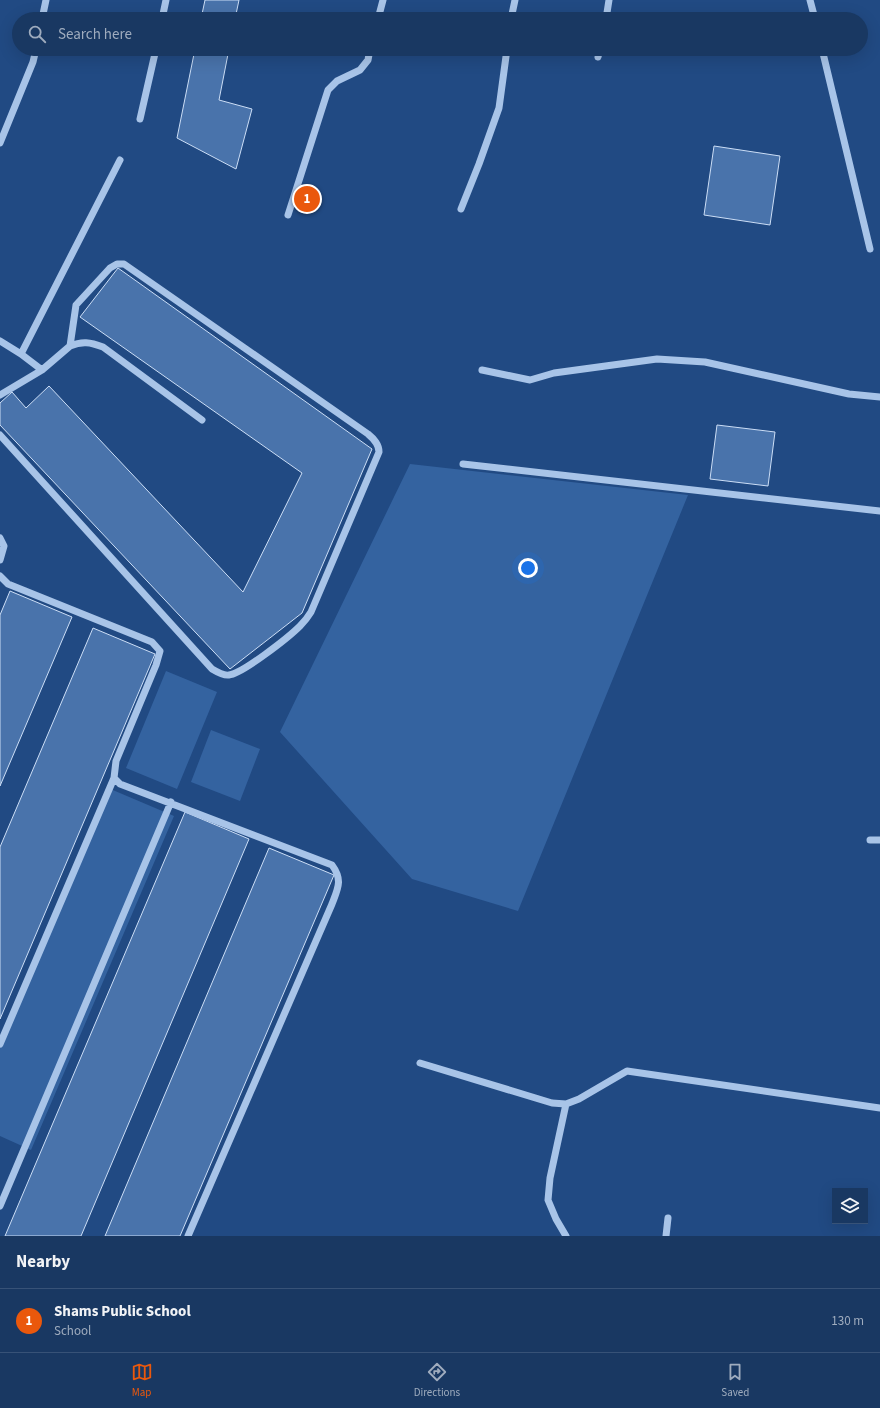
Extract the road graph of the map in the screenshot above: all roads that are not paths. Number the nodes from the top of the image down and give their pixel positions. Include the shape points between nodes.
1 (46, 0) edge
2 (166, 0) edge
3 (382, 0) edge
4 (515, 0) edge
5 (609, 0) edge
6 (810, 0) edge
7 (43, 12) edge
8 (163, 12) edge
9 (379, 12) edge
10 (513, 12) edge
11 (607, 12) edge
12 (813, 12) edge
13 (34, 56) edge
14 (154, 56) edge
15 (369, 56) edge
16 (506, 56) edge
17 (824, 56) edge
18 (140, 119) dead end
19 (0, 143) edge
20 (120, 160) dead end
21 (461, 209) dead end
22 (288, 216) dead end
23 (870, 249) dead end
24 (0, 341) edge
25 (70, 346) junction
26 (21, 354) junction
27 (42, 370) junction
28 (482, 370) dead end
29 (0, 395) edge
30 (880, 397) edge
31 (202, 420) dead end
32 (0, 435) edge
33 (464, 464) dead end
34 (880, 511) edge
35 (0, 538) edge
36 (0, 560) edge
37 (0, 578) edge
38 (114, 778) junction
39 (171, 802) junction
40 (870, 840) dead end
41 (880, 840) edge
42 (0, 1044) edge
43 (420, 1063) dead end
44 (566, 1104) junction
45 (880, 1108) edge
46 (0, 1206) edge
47 (668, 1218) dead end
48 (188, 1236) edge
49 (566, 1236) edge
50 (666, 1236) edge

1 - 7 street
2 - 8 street
3 - 9 street
4 - 10 street
5 - 11 street
6 - 12 street
13 - 19 street
14 - 18 street
15 - 22 street via 360,70 338,81 328,90
16 - 21 street via 499,108
17 - 23 street
20 - 26 street
24 - 26 street
25 - 27 street
25 - 31 street via 80,342 91,342 103,347
25 - 32 street via 76,305 110,268 124,264 373,438 380,452 311,612 300,627 239,673 228,676 212,669
26 - 27 street
27 - 29 street
28 - 30 street via 530,380 554,373 657,359 705,362 849,394
33 - 34 street
35 - 36 street via 4,546
37 - 38 street via 8,584 152,642 160,651 116,761
38 - 39 street via 120,784
38 - 42 street
39 - 46 street
39 - 48 street via 332,865 339,874 339,887
40 - 41 street
43 - 44 street via 552,1103
44 - 45 street via 627,1071
44 - 49 street via 550,1178 548,1200
47 - 50 street

